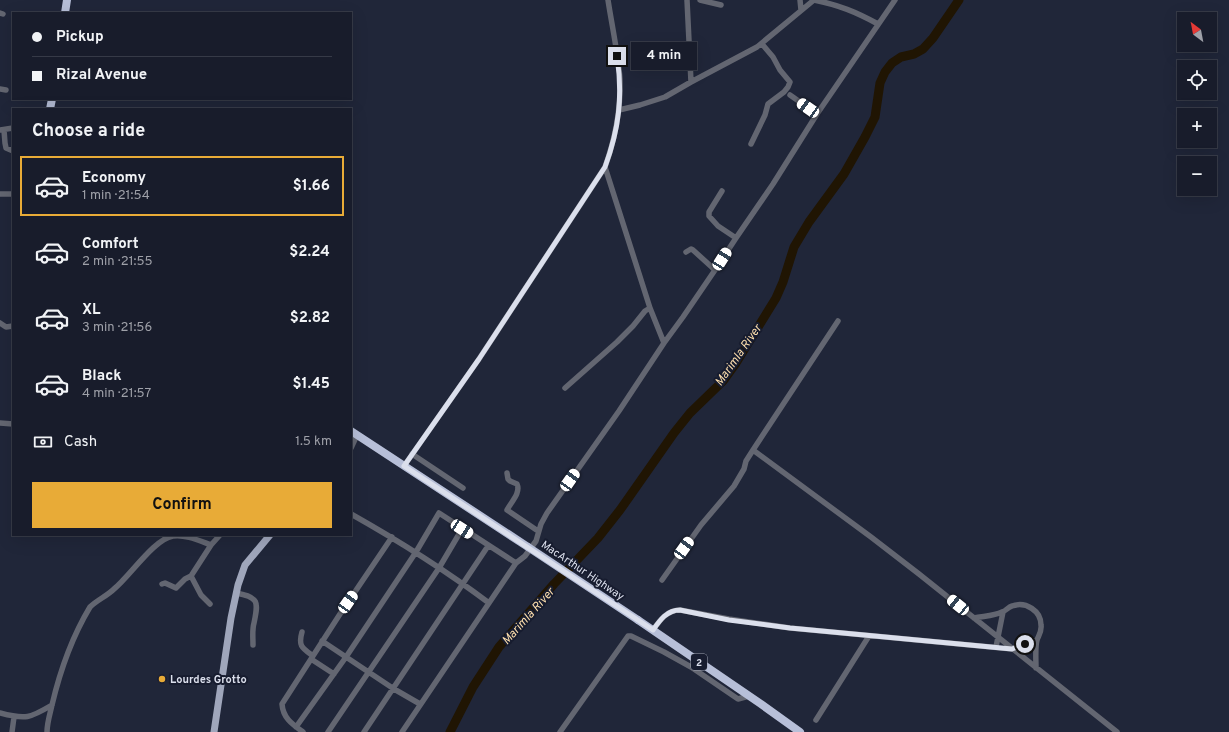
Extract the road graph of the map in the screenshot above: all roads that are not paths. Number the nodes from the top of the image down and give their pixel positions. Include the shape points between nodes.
1 (67, 0) edge
2 (608, 0) edge
3 (687, 0) edge
4 (700, 0) edge
5 (800, 0) edge
6 (814, 0) edge
7 (895, 0) edge
8 (721, 5) dead end
9 (801, 10) junction
10 (65, 12) edge
11 (878, 24) junction
12 (762, 44) junction
13 (691, 82) junction
14 (790, 95) dead end
15 (619, 110) junction
16 (817, 114) junction
17 (12, 128) edge
18 (2, 130) edge
19 (751, 144) dead end
20 (12, 151) edge
21 (605, 167) junction
22 (722, 191) dead end
23 (0, 194) edge
24 (12, 194) edge
25 (736, 238) junction
26 (686, 252) dead end
27 (715, 270) junction
28 (650, 308) junction
29 (838, 321) dead end
30 (0, 323) edge
31 (12, 326) edge
32 (664, 343) junction
33 (565, 388) dead end
34 (0, 423) edge
35 (12, 424) edge
36 (354, 433) edge
37 (352, 443) edge
38 (752, 450) junction
39 (412, 454) junction
40 (404, 466) junction
41 (507, 473) dead end
42 (463, 488) dead end
43 (352, 515) edge
44 (462, 529) junction
45 (538, 531) junction
46 (219, 536) edge
47 (269, 536) edge
48 (392, 537) junction
49 (211, 545) junction
50 (488, 546) junction
51 (416, 552) junction
52 (516, 563) junction
53 (438, 568) junction
54 (191, 576) junction
55 (662, 580) dead end
56 (162, 584) dead end
57 (463, 584) junction
58 (236, 593) junction
59 (489, 603) junction
60 (210, 604) dead end
61 (1003, 612) junction
62 (974, 618) junction
63 (653, 630) junction
64 (302, 632) dead end
65 (869, 636) junction
66 (998, 638) junction
67 (1037, 640) junction
68 (322, 641) junction
69 (253, 645) dead end
70 (996, 647) junction
71 (1012, 649) junction
72 (312, 657) junction
73 (346, 657) junction
74 (1036, 668) junction
75 (369, 671) junction
76 (334, 674) junction
77 (394, 689) junction
78 (749, 696) junction
79 (420, 704) junction
80 (52, 705) junction
81 (0, 713) edge
82 (14, 717) junction
83 (816, 720) dead end
84 (296, 727) junction
85 (12, 732) edge
86 (47, 732) edge
87 (214, 732) edge
88 (303, 732) edge
89 (328, 732) edge
90 (364, 732) edge
91 (402, 732) edge
92 (560, 732) edge
93 (800, 732) edge
94 (1117, 732) edge

1 - 10 highway
2 - 15 street via 619,68
3 - 13 street
4 - 8 street
5 - 9 street
6 - 9 street
6 - 11 street via 855,12
7 - 11 street
9 - 12 street
11 - 16 street
12 - 13 street
12 - 19 street via 790,82 784,92 768,104
13 - 15 street via 665,97
14 - 16 street
15 - 21 street via 614,139
16 - 25 street
17 - 18 street
18 - 20 street via 6,148
21 - 28 street
21 - 39 street via 479,359
22 - 25 street via 709,216 718,226
23 - 24 street
25 - 27 street
26 - 27 street via 693,250
27 - 32 street
28 - 32 street
28 - 33 street
29 - 38 street
30 - 31 street via 6,327
32 - 45 street via 550,509
34 - 35 street
36 - 37 street
36 - 40 highway, MacArthur Highway / 2
38 - 55 street via 734,486 701,525
38 - 62 street via 871,537
39 - 40 street
39 - 42 street
40 - 63 highway, MacArthur Highway / 2, bridge
41 - 45 street via 508,479 519,487 507,510
43 - 48 street
44 - 50 street
44 - 51 street via 439,513
44 - 53 street
45 - 52 street via 536,541
46 - 49 street
47 - 58 main road via 245,565
48 - 51 street
48 - 68 street
49 - 54 street
49 - 80 street via 180,536 167,537 157,544 113,590 90,607 66,656
50 - 52 street
50 - 57 street
51 - 53 street
51 - 73 street
52 - 59 street
53 - 57 street
53 - 75 street
54 - 56 street via 176,588 166,583
54 - 60 street via 200,595
57 - 59 street
57 - 77 street
58 - 69 street via 251,597 256,602
58 - 87 main road
59 - 79 street
61 - 62 street
61 - 66 street
61 - 67 street via 1020,605 1034,610 1041,623
62 - 66 street
63 - 65 street via 666,614 680,610 790,628
63 - 78 highway, MacArthur Highway / 2
64 - 72 street via 302,648
65 - 70 street
65 - 83 street
66 - 70 street
66 - 71 street
67 - 71 street
67 - 74 street
68 - 72 street
68 - 73 street
70 - 71 street
71 - 74 street
72 - 76 street
72 - 84 street via 282,704 286,718
73 - 75 street
73 - 76 street
74 - 94 street
75 - 77 street
75 - 89 street
76 - 84 street
77 - 79 street
77 - 90 street
78 - 92 street via 738,699 664,652 628,636
78 - 93 highway, MacArthur Highway / 2
79 - 91 street
80 - 82 street via 27,718
80 - 86 street
81 - 82 street
82 - 85 street
84 - 88 street

